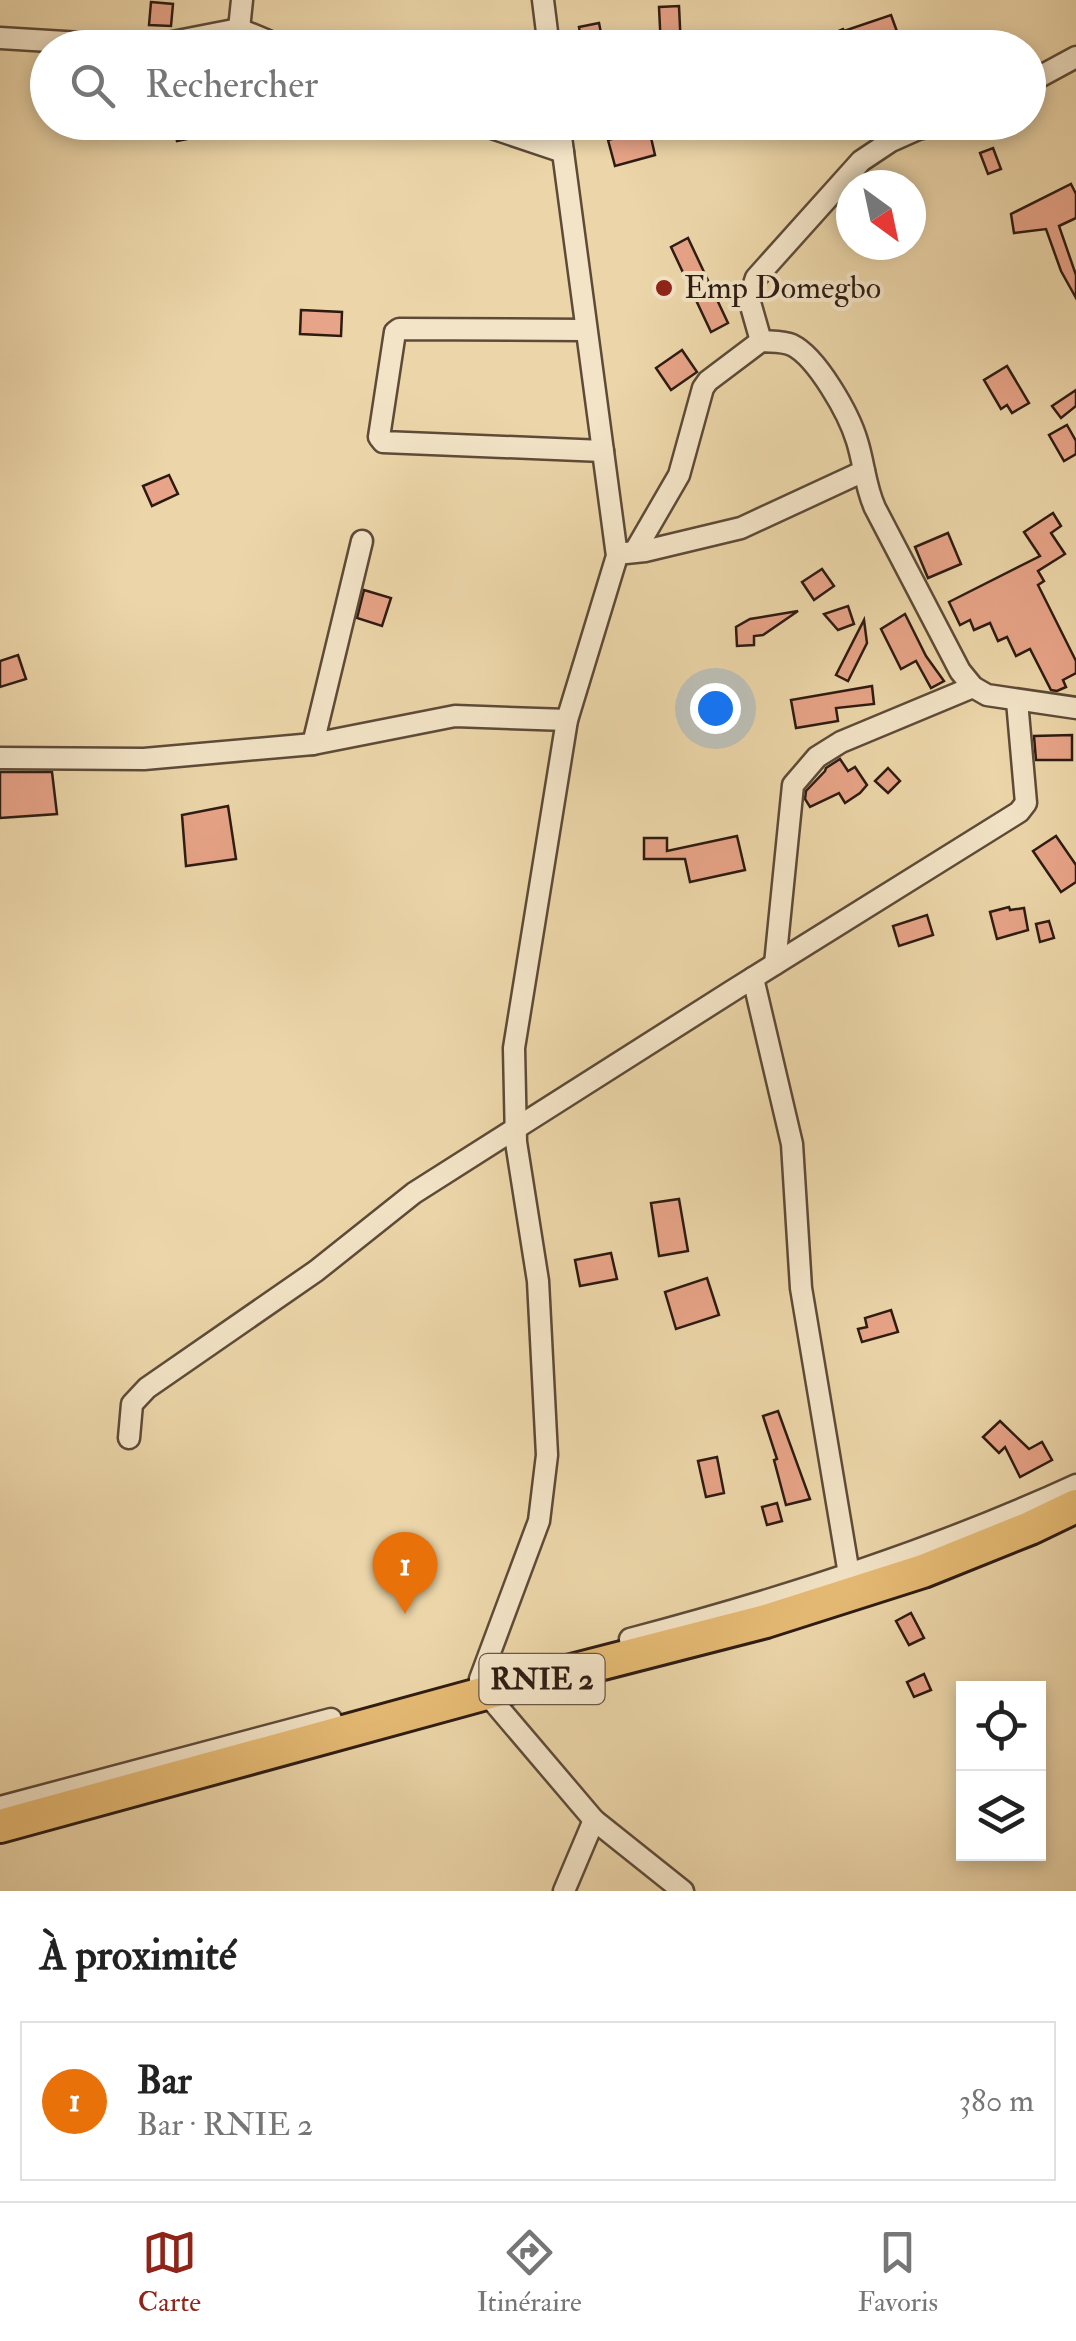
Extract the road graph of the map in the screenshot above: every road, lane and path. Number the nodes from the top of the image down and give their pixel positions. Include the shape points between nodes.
1 (242, 0) edge
2 (542, 0) edge
3 (239, 29) joint
4 (234, 30) edge
5 (546, 30) edge
6 (0, 38) edge
7 (30, 40) edge
8 (1076, 57) edge
9 (1046, 73) edge
10 (527, 140) edge
11 (561, 140) edge
12 (893, 140) edge
13 (563, 152) junction
14 (585, 330) junction
15 (761, 341) junction
16 (602, 451) junction
17 (864, 471) junction
18 (362, 541) dead end
19 (626, 553) junction
20 (973, 687) junction
21 (1017, 701) junction
22 (1076, 708) edge
23 (567, 720) junction
24 (314, 744) junction
25 (0, 758) edge
26 (775, 964) junction
27 (753, 978) junction
28 (516, 1128) junction
29 (129, 1438) dead end
30 (1076, 1485) edge
31 (1076, 1506) edge
32 (851, 1583) junction
33 (483, 1686) junction
34 (0, 1807) edge
35 (594, 1820) junction
36 (0, 1826) edge
37 (564, 1891) edge
38 (683, 1891) edge

1 - 3 street
2 - 5 street
3 - 4 street
6 - 7 street
8 - 9 street
10 - 13 street
11 - 13 street
12 - 15 street via 862,161 756,278 749,298
13 - 14 street
14 - 16 street
14 - 16 street via 399,329 379,437
15 - 17 street via 788,343 804,353 835,394
15 - 19 street via 703,388 679,474
16 - 19 street
17 - 19 street via 741,528
17 - 20 street via 875,508
18 - 24 street
19 - 23 street
20 - 21 street
20 - 26 street via 841,742 793,785
21 - 22 street
21 - 26 street via 1026,802 1019,812
23 - 24 street via 455,716
23 - 28 street via 514,1048
24 - 25 street via 144,759
26 - 27 street
27 - 28 street
27 - 32 street via 792,1144 802,1288
28 - 29 street via 147,1388 132,1404
28 - 33 street via 538,1281 548,1455 539,1521
30 - 32 street
31 - 32 highway, RNIE 2 / RNIE 2 via 923,1572
32 - 33 highway, RNIE 2 / RNIE 2 via 766,1620
33 - 34 street
33 - 35 street
33 - 36 highway, RNIE 2 / RNIE 2
35 - 37 street
35 - 38 street

